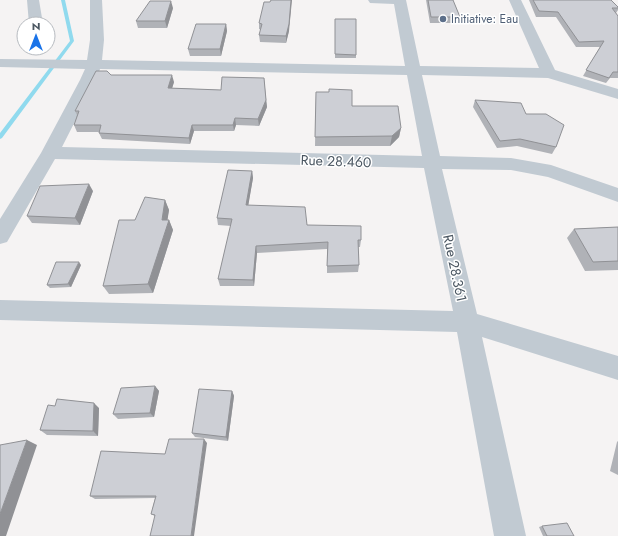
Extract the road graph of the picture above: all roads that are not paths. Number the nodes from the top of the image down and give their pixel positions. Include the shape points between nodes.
1 (33, 0) edge
2 (96, 0) edge
3 (374, 0) edge
4 (400, 0) edge
5 (514, 0) edge
6 (35, 16) edge
7 (40, 56) edge
8 (0, 63) edge
9 (42, 64) junction
10 (94, 64) junction
11 (415, 70) junction
12 (549, 73) junction
13 (618, 94) edge
14 (50, 153) junction
15 (432, 163) junction
16 (618, 195) edge
17 (0, 236) edge
18 (0, 310) edge
19 (467, 322) junction
20 (618, 368) edge
21 (510, 536) edge

1 - 6 street
2 - 10 street via 97,40
3 - 4 street
4 - 11 street, Rue 28.361
5 - 12 street
7 - 9 street
8 - 9 street
9 - 10 street
10 - 11 street
10 - 14 street
11 - 12 street
11 - 15 street, Rue 28.361
12 - 13 street
14 - 15 street, Rue 28.460
14 - 17 street
15 - 16 street, Rue 28.460 via 510,164 544,170
15 - 19 street, Rue 28.361
18 - 19 street
19 - 20 street
19 - 21 street, Rue 28.361

